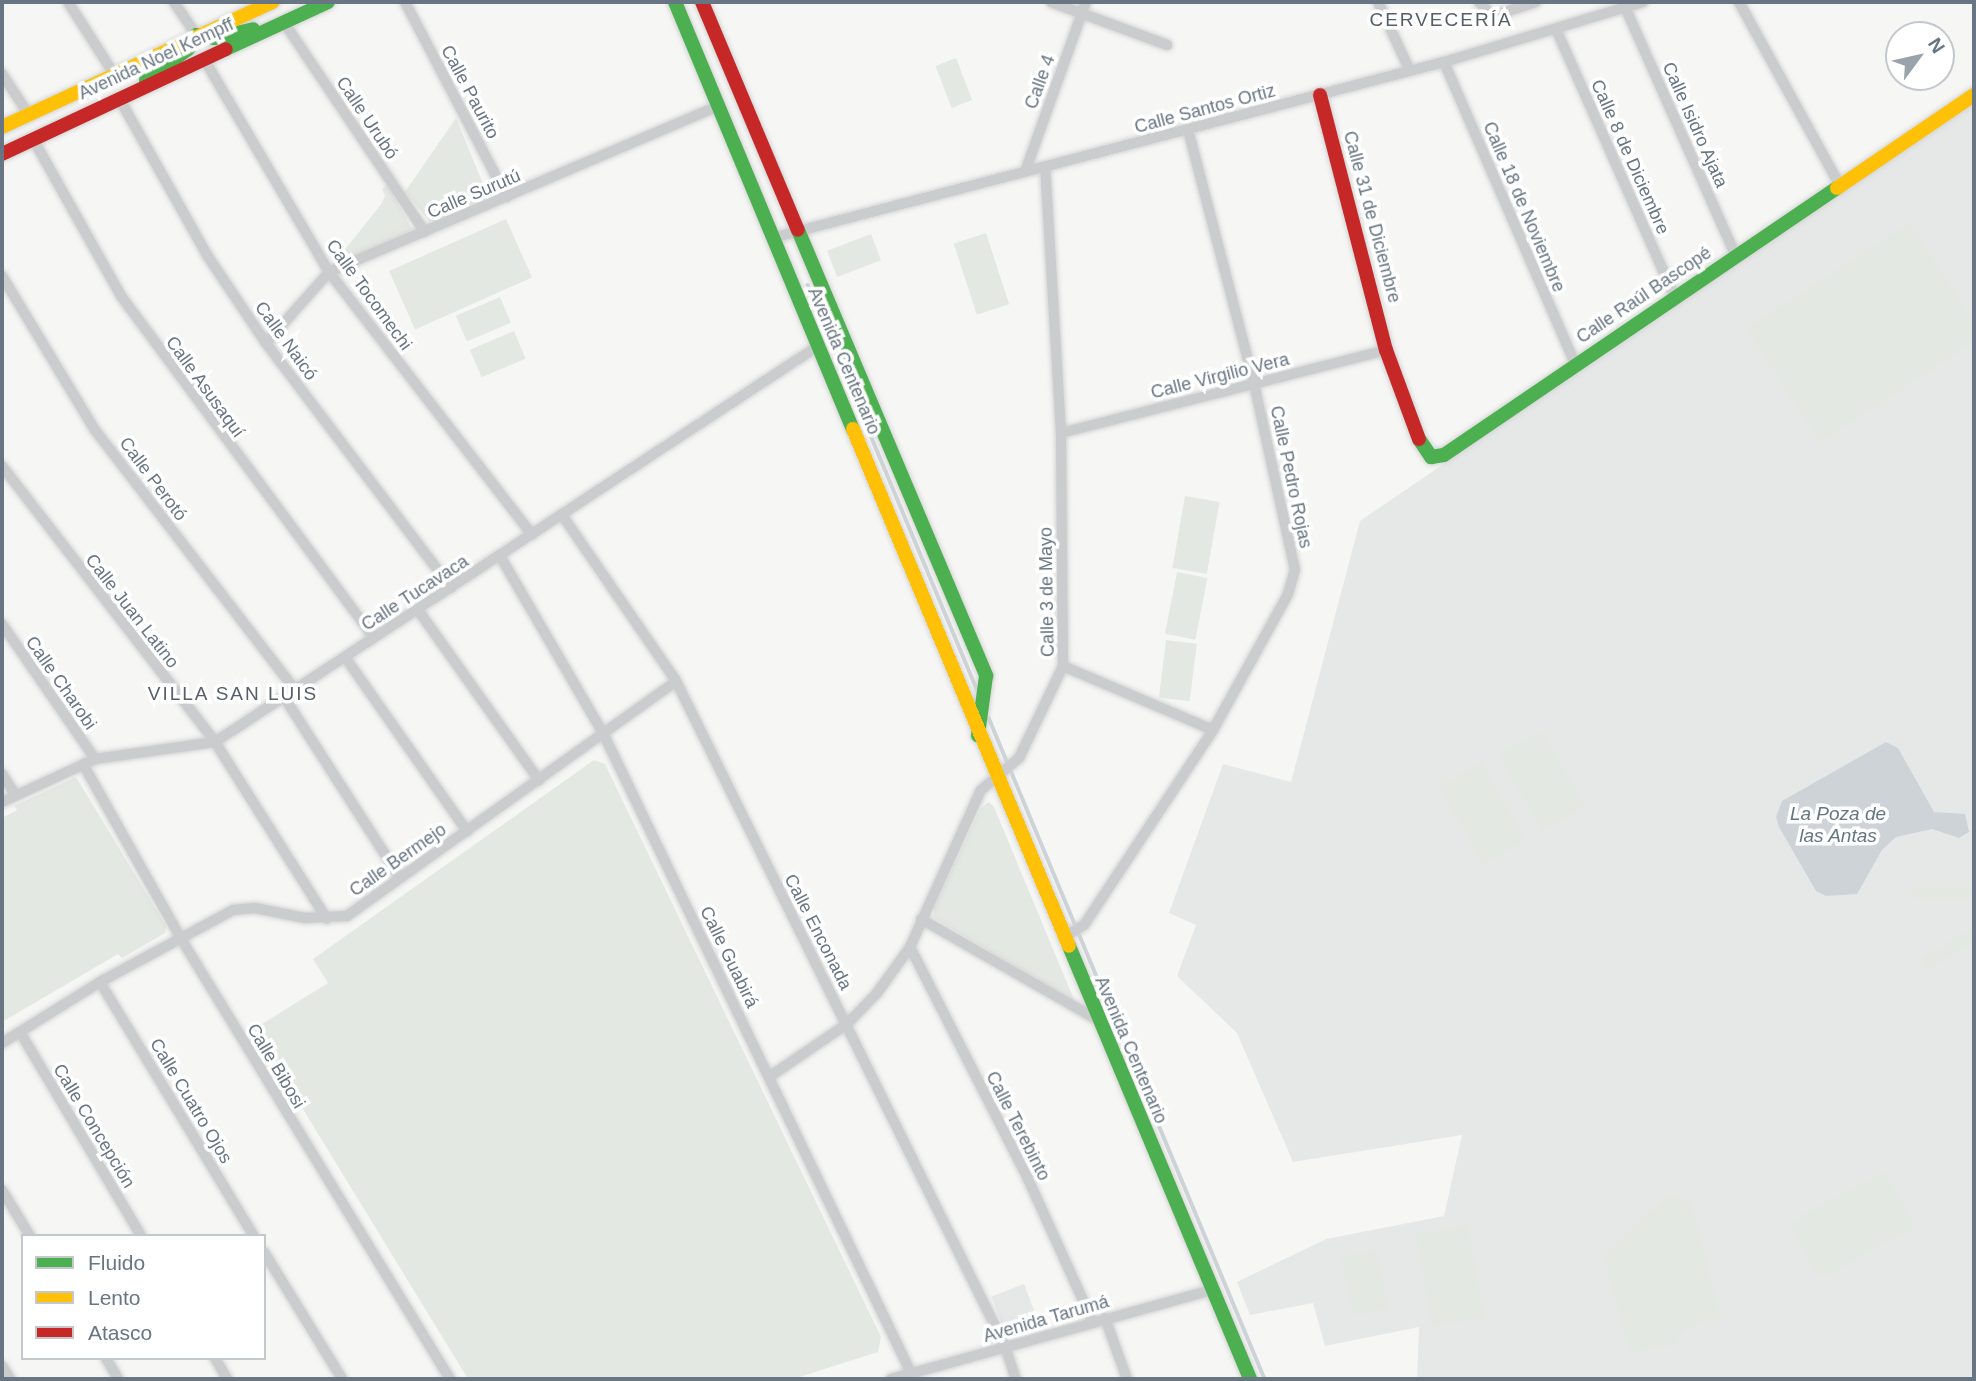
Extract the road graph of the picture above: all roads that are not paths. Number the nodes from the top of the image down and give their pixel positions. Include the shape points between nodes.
1 (68, 2) edge
2 (174, 2) edge
3 (273, 2) edge
4 (328, 2) edge
5 (405, 2) edge
6 (675, 2) edge
7 (702, 2) edge
8 (1051, 2) edge
9 (1086, 2) edge
10 (1378, 2) edge
11 (1479, 2) edge
12 (1536, 2) edge
13 (1643, 2) edge
14 (1739, 2) edge
15 (1625, 7) junction
16 (1082, 13) junction
17 (283, 21) junction
18 (1556, 29) junction
19 (263, 30) junction
20 (196, 36) junction
21 (1167, 46) dead end
22 (204, 59) junction
23 (1444, 62) junction
24 (1410, 71) junction
25 (2, 74) edge
26 (114, 74) junction
27 (138, 88) junction
28 (1320, 95) junction
29 (1974, 95) edge
30 (119, 97) junction
31 (718, 106) junction
32 (15, 121) edge
33 (1188, 130) junction
34 (2, 136) edge
35 (33, 139) junction
36 (2, 154) edge
37 (1045, 167) junction
38 (1025, 172) junction
39 (1840, 186) junction
40 (507, 197) junction
41 (801, 231) junction
42 (425, 232) junction
43 (772, 238) junction
44 (1737, 256) junction
45 (329, 272) junction
46 (2, 276) edge
47 (1675, 298) junction
48 (266, 343) junction
49 (818, 346) junction
50 (1386, 350) junction
51 (1576, 365) junction
52 (1254, 383) junction
53 (1061, 433) junction
54 (2, 466) edge
55 (562, 515) junction
56 (532, 535) junction
57 (500, 556) junction
58 (451, 588) junction
59 (418, 610) junction
60 (2, 624) edge
61 (374, 638) junction
62 (345, 657) junction
63 (1063, 666) junction
64 (676, 681) junction
65 (295, 690) junction
66 (284, 697) junction
67 (1213, 730) junction
68 (604, 735) junction
69 (978, 735) junction
70 (215, 742) junction
71 (95, 759) junction
72 (83, 764) junction
73 (1004, 772) junction
74 (2, 774) edge
75 (539, 780) junction
76 (15, 794) junction
77 (2, 802) edge
78 (467, 831) junction
79 (400, 878) junction
80 (327, 919) junction
81 (921, 919) junction
82 (1069, 935) junction
83 (180, 937) junction
84 (910, 947) junction
85 (100, 982) junction
86 (1098, 1020) junction
87 (847, 1024) junction
88 (19, 1032) junction
89 (2, 1043) edge
90 (769, 1076) junction
91 (2, 1190) edge
92 (29, 1234) edge
93 (140, 1234) edge
94 (253, 1234) edge
95 (266, 1255) edge
96 (1211, 1290) junction
97 (1105, 1318) junction
98 (1093, 1322) junction
99 (1005, 1346) junction
100 (107, 1360) edge
101 (216, 1360) edge
102 (2, 1366) edge
103 (913, 1376) edge
104 (10, 1379) edge
105 (118, 1379) edge
106 (227, 1379) edge
107 (342, 1379) edge
108 (450, 1379) edge
109 (891, 1379) edge
110 (1016, 1379) edge
111 (1127, 1379) edge
112 (1250, 1379) edge

1 - 26 street
2 - 20 street
3 - 20 street, Avenida Noel Kempff
4 - 17 street, Avenida Noel Kempff
5 - 40 street, Calle Paurito
6 - 31 street, Avenida Centenario
7 - 41 street, Avenida Centenario
8 - 16 street
9 - 16 street, Calle 4
10 - 24 street
11 - 12 street via 1493,16
13 - 15 street, Calle Santos Ortiz
14 - 39 street
15 - 18 street, Calle Santos Ortiz
15 - 44 street, Calle Isidro Ajata
16 - 21 street
16 - 38 street, Calle 4
17 - 19 street, Avenida Noel Kempff
17 - 42 street, Calle Urubó
18 - 23 street, Calle Santos Ortiz
18 - 47 street, Calle 8 de Diciembre
19 - 20 street via 248,28 215,38
19 - 22 street, Avenida Noel Kempff
20 - 26 street, Avenida Noel Kempff
20 - 27 street via 188,49
22 - 27 street, Avenida Noel Kempff
22 - 45 street, Calle Tocomechi
23 - 24 street, Calle Santos Ortiz
23 - 51 street, Calle 18 de Noviembre
24 - 28 street, Calle Santos Ortiz
25 - 32 street
26 - 32 street, Avenida Noel Kempff
27 - 30 street, Avenida Noel Kempff
28 - 33 street, Calle Santos Ortiz
28 - 50 street, Calle 31 de Diciembre
29 - 39 street, Calle Raúl Bascopé
30 - 35 street, Avenida Noel Kempff
30 - 48 street, Calle Naicó via 207,255
31 - 40 street, Calle Surutú
31 - 43 street, Avenida Centenario
32 - 34 street
33 - 37 street, Calle Santos Ortiz
33 - 52 street, Calle Pedro Rojas
35 - 36 street, Avenida Noel Kempff
35 - 61 street, Calle Asusaquí via 121,296
37 - 38 street, Calle Santos Ortiz
37 - 53 street, Calle 3 de Mayo
38 - 41 street, Calle Santos Ortiz
39 - 44 street, Calle Raúl Bascopé
40 - 42 street, Calle Surutú
41 - 43 street, Calle Santos Ortiz
41 - 69 street, Avenida Centenario via 986,676
42 - 45 street, Calle Surutú
43 - 49 street, Avenida Centenario
44 - 47 street, Calle Raúl Bascopé
45 - 48 street, Calle Surutú
45 - 56 street, Calle Tocomechi
46 - 65 street, Calle Perotó via 96,430
47 - 51 street, Calle Raúl Bascopé
48 - 58 street, Calle Naicó
49 - 55 street, Calle Tucavaca
49 - 69 street, Avenida Centenario
50 - 51 street, Calle Raúl Bascopé via 1423,451 1431,457 1444,455
50 - 52 street, Calle Virgilio Vera
52 - 53 street, Calle Virgilio Vera
52 - 67 street, Calle Pedro Rojas via 1295,570 1288,594
53 - 63 street, Calle 3 de Mayo
54 - 70 street, Calle Juan Latino
55 - 56 street, Calle Tucavaca
55 - 64 street, Calle Enconada
56 - 57 street, Calle Tucavaca
57 - 58 street, Calle Tucavaca
57 - 68 street, Calle Guabirá
58 - 59 street, Calle Tucavaca
59 - 61 street, Calle Tucavaca
59 - 75 street
60 - 71 street, Calle Charobi
61 - 62 street, Calle Tucavaca
62 - 65 street, Calle Tucavaca
62 - 78 street
63 - 67 street
63 - 73 street, Calle 3 de Mayo
64 - 68 street, Calle Bermejo
64 - 87 street, Calle Enconada
65 - 66 street, Calle Tucavaca
66 - 70 street, Calle Tucavaca
66 - 79 street
67 - 82 street, Calle Pedro Rojas via 1084,925
68 - 75 street, Calle Bermejo
68 - 90 street, Calle Guabirá
69 - 73 street, Avenida Centenario
70 - 71 street, Calle Tucavaca
70 - 80 street, Calle Juan Latino
71 - 72 street, Calle Tucavaca
72 - 76 street, Calle Tucavaca
72 - 83 street, Calle Bibosi
73 - 81 street, Calle 3 de Mayo via 981,790
73 - 82 street, Avenida Centenario
74 - 76 street
75 - 78 street, Calle Bermejo
76 - 77 street, Calle Tucavaca
78 - 79 street, Calle Bermejo
79 - 80 street, Calle Bermejo via 347,915
80 - 83 street, Calle Bermejo via 255,908 233,911
81 - 84 street, Calle 3 de Mayo
81 - 86 street
82 - 86 street, Avenida Centenario
83 - 85 street, Calle Bermejo
83 - 108 street, Calle Bibosi
84 - 87 street, Calle 3 de Mayo via 877,993
84 - 98 street, Calle Terebinto via 1028,1179
85 - 88 street, Calle Bermejo
85 - 94 street, Calle Cuatro Ojos
86 - 96 street, Avenida Centenario
87 - 90 street, Calle 3 de Mayo
87 - 99 street, Calle Enconada
88 - 89 street, Calle Bermejo
88 - 93 street, Calle Concepción
90 - 103 street, Calle Guabirá
91 - 92 street
95 - 107 street
96 - 97 street, Avenida Tarumá
96 - 112 street, Avenida Centenario
97 - 98 street, Avenida Tarumá
97 - 111 street
98 - 99 street, Avenida Tarumá
99 - 103 street, Avenida Tarumá
99 - 110 street, Calle Enconada
100 - 105 street
101 - 106 street
102 - 104 street
103 - 109 street, Avenida Tarumá

